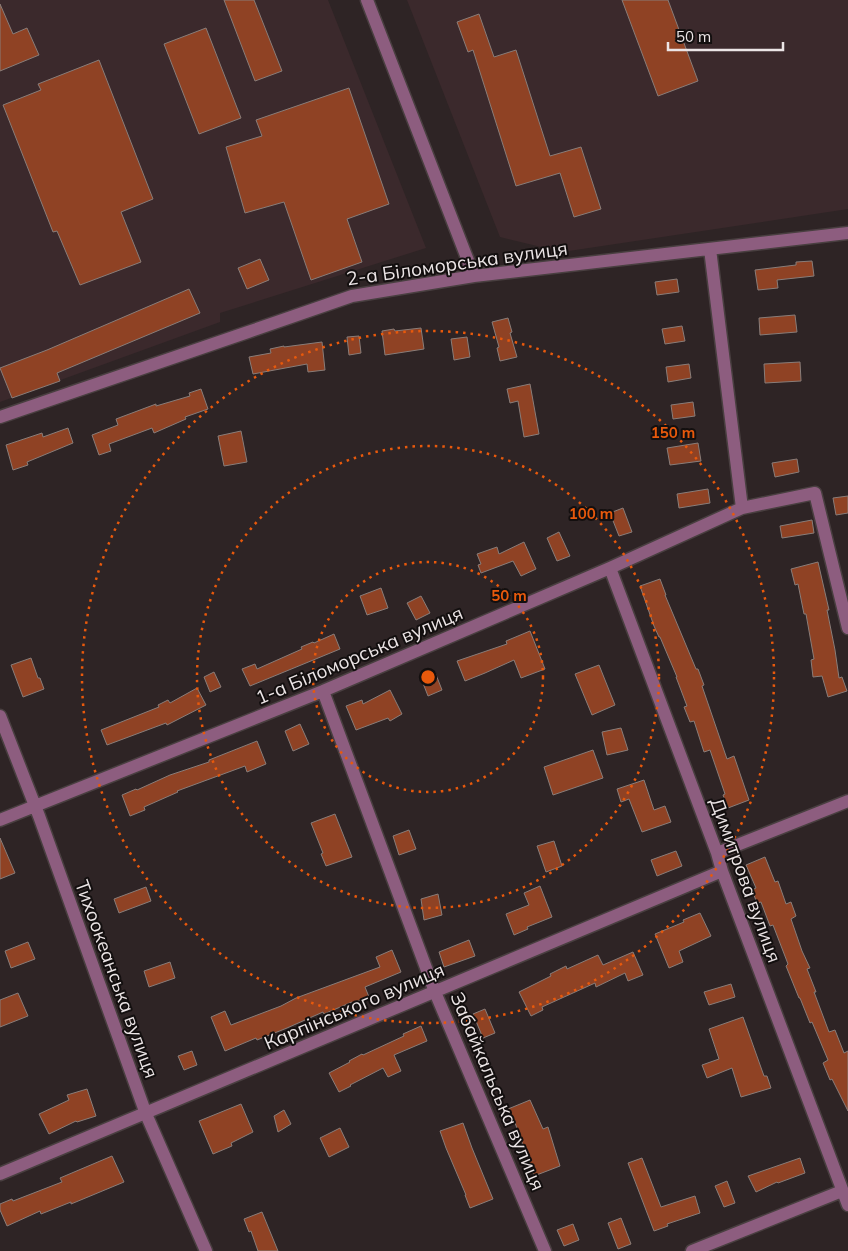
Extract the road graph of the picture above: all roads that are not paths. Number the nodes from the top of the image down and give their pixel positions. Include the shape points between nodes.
1 (367, 0) edge
2 (848, 232) edge
3 (710, 249) junction
4 (474, 276) junction
5 (0, 416) edge
6 (742, 508) junction
7 (610, 568) junction
8 (848, 628) edge
9 (323, 691) junction
10 (0, 716) edge
11 (848, 801) edge
12 (36, 806) junction
13 (0, 820) edge
14 (717, 852) junction
15 (722, 871) junction
16 (436, 992) junction
17 (146, 1114) junction
18 (0, 1174) edge
19 (842, 1191) junction
20 (848, 1205) edge
21 (206, 1251) edge
22 (545, 1251) edge
23 (692, 1251) edge

1 - 4 street
2 - 3 street, 2-а Біломорська вулиця
3 - 4 street, 2-а Біломорська вулиця
3 - 6 street
4 - 5 street, 2-а Біломорська вулиця via 352,296
6 - 7 street, 1-а Біломорська вулиця
6 - 8 street, 1-а Біломорська вулиця via 815,493
7 - 9 street, 1-а Біломорська вулиця
7 - 14 street, Димитрова вулиця
9 - 12 street, 1-а Біломорська вулиця
9 - 16 street, Забайкальська вулиця
10 - 12 street, Тихоокеанська вулиця
11 - 14 street
12 - 13 street, 1-а Біломорська вулиця
12 - 17 street, Тихоокеанська вулиця
14 - 15 street, Димитрова вулиця
15 - 16 street, Карпінського вулиця
15 - 19 street, Димитрова вулиця
16 - 17 street, Карпінського вулиця
16 - 22 street, Забайкальська вулиця
17 - 18 street, Карпінського вулиця
17 - 21 street, Тихоокеанська вулиця
19 - 20 street, Димитрова вулиця
19 - 23 street

